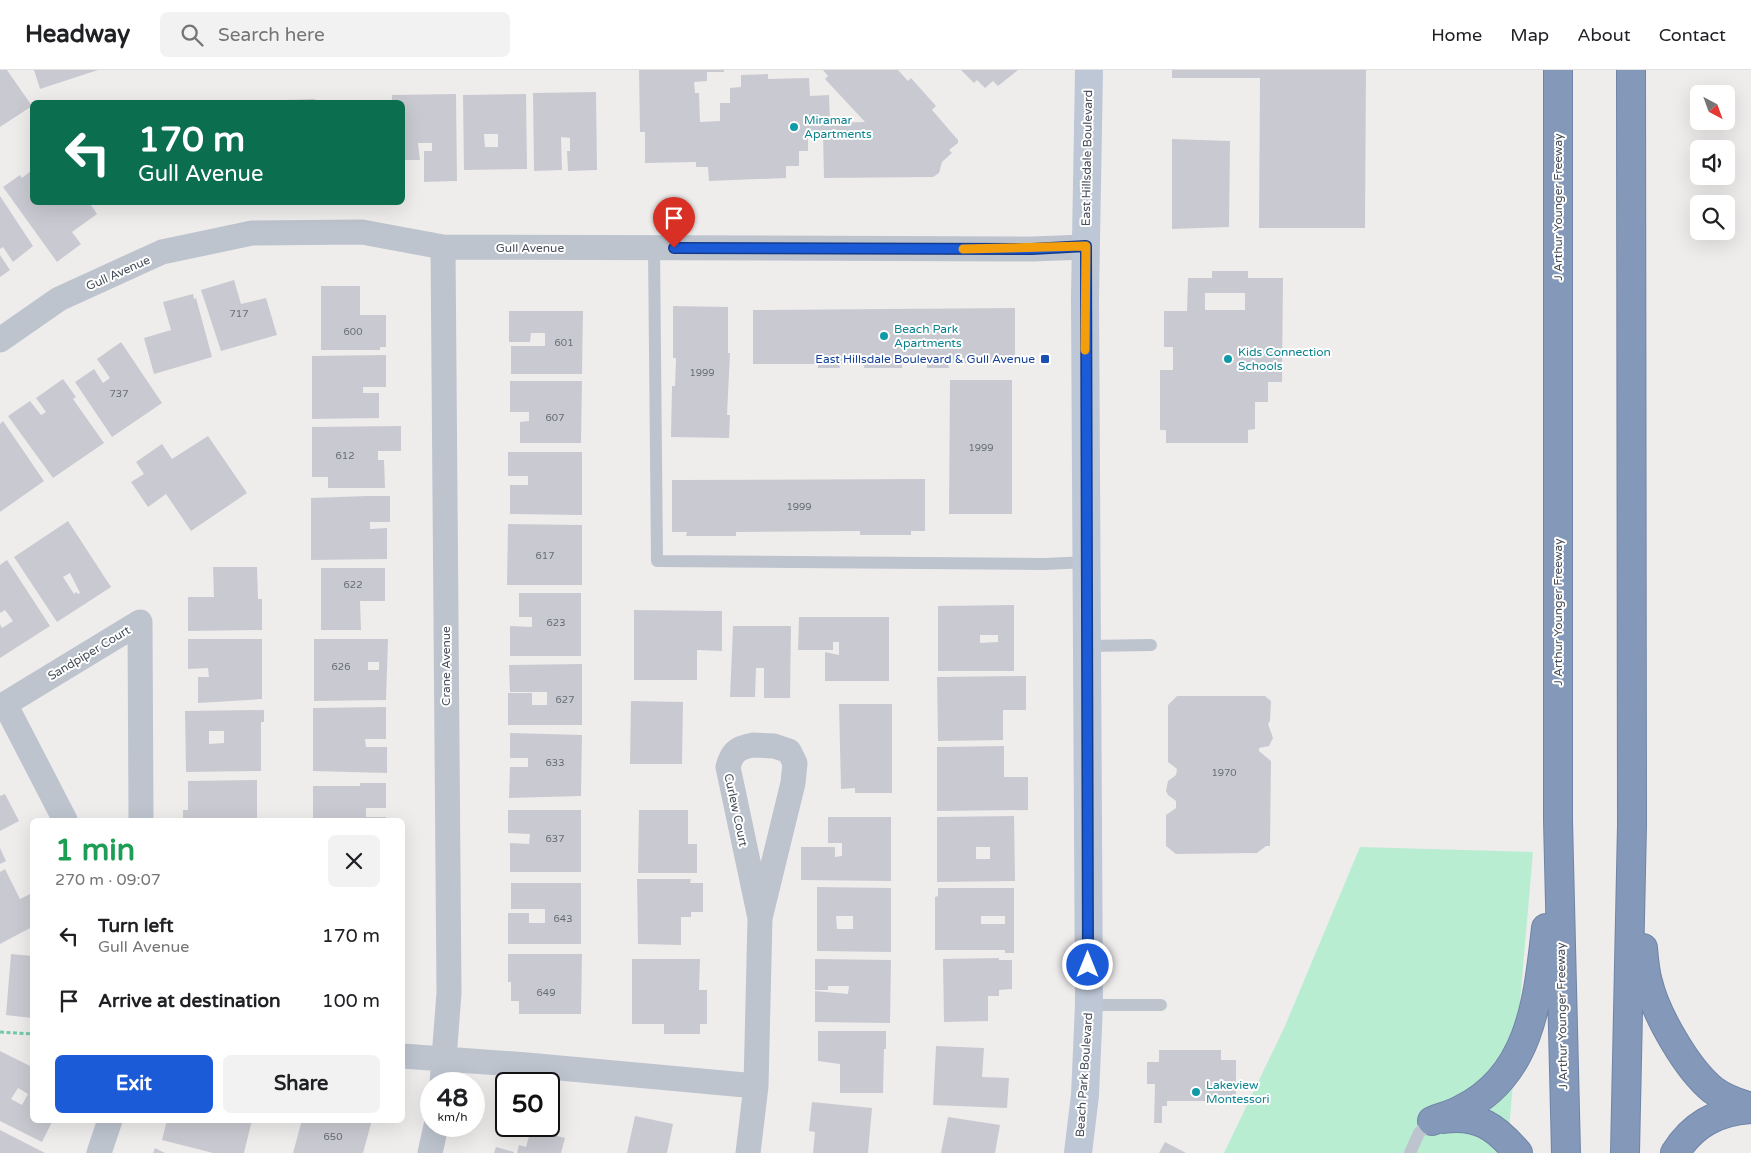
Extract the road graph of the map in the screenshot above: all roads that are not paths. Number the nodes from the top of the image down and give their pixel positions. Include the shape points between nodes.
1 (1089, 70) edge
2 (1558, 70) edge
3 (1631, 70) edge
4 (1086, 246) junction
5 (443, 248) junction
6 (654, 248) junction
7 (0, 340) edge
8 (1088, 562) junction
9 (1151, 645) dead end
10 (1087, 646) junction
11 (64, 818) edge
12 (141, 818) edge
13 (1558, 820) junction
14 (1632, 825) junction
15 (760, 918) junction
16 (1088, 1005) junction
17 (1161, 1005) dead end
18 (405, 1056) edge
19 (446, 1059) junction
20 (444, 1072) edge
21 (756, 1086) junction
22 (1751, 1108) edge
23 (1432, 1121) junction
24 (109, 1123) edge
25 (434, 1137) edge
26 (98, 1153) edge
27 (430, 1153) edge
28 (748, 1153) edge
29 (1078, 1153) edge
30 (1410, 1153) edge
31 (1518, 1153) edge
32 (1566, 1153) edge
33 (1625, 1153) edge
34 (1675, 1153) edge

1 - 4 main road, East Hillsdale Boulevard
2 - 13 highway, J Arthur Younger Freeway
3 - 14 highway
4 - 6 street, Gull Avenue via 1032,249
4 - 8 main road, Beach Park Boulevard
5 - 6 street, Gull Avenue
5 - 7 street, Gull Avenue via 362,232 252,233 162,252 59,299
5 - 19 street, Crane Avenue via 449,993
6 - 8 lane via 657,561
8 - 10 main road, Beach Park Boulevard
9 - 10 lane
10 - 16 main road, Beach Park Boulevard
11 - 12 street, Sandpiper Court via 5,704 140,622
13 - 23 highway via 1540,987 1533,1019 1520,1052 1488,1092 1462,1110
13 - 32 highway, J Arthur Younger Freeway
14 - 22 highway via 1644,958 1656,1004 1680,1048 1706,1083 1732,1102
14 - 33 highway
15 - 15 street, Curlew Court via 795,764 789,750 752,745 740,747 731,754 728,767
15 - 21 street, Curlew Court
16 - 17 lane
16 - 29 main road, Beach Park Boulevard
18 - 19 street
19 - 20 street, Crane Avenue
19 - 21 street
21 - 28 street, Curlew Court
22 - 34 highway via 1731,1110 1707,1121 1693,1130
23 - 30 lane via 1419,1133
23 - 31 highway via 1462,1116 1484,1122
24 - 26 street
25 - 27 street

